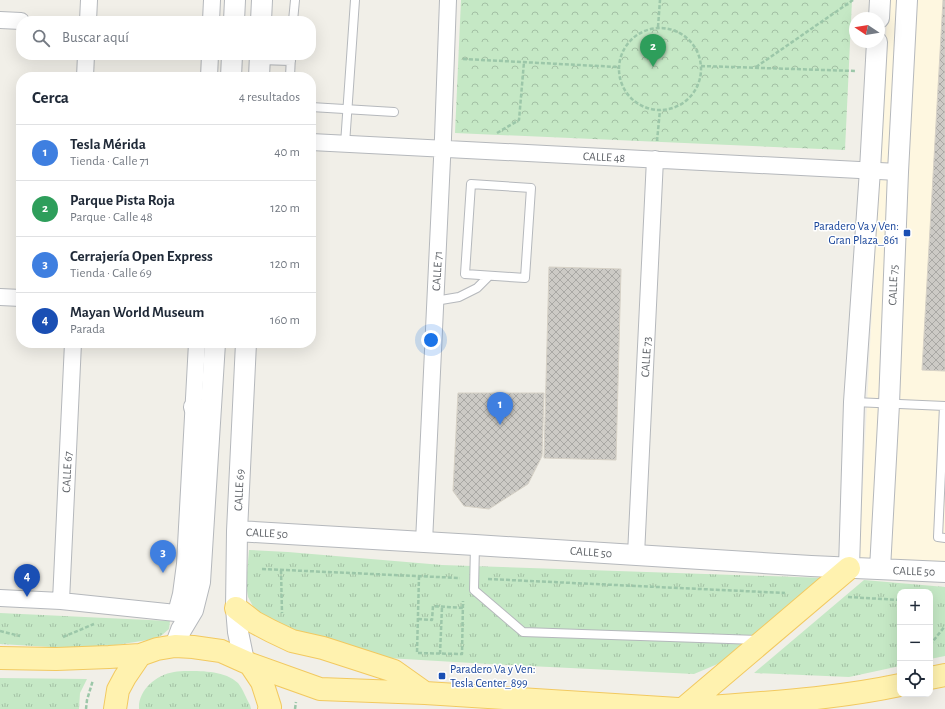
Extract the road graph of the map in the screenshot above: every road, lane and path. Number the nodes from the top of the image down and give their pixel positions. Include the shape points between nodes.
1 (89, 0) edge
2 (212, 0) edge
3 (235, 0) edge
4 (262, 0) edge
5 (295, 0) edge
6 (355, 0) edge
7 (448, 0) edge
8 (660, 0) edge
9 (853, 0) edge
10 (880, 0) edge
11 (907, 0) edge
12 (879, 12) edge
13 (88, 16) edge
14 (211, 16) edge
15 (234, 16) edge
16 (261, 16) edge
17 (293, 16) edge
18 (0, 20) edge
19 (16, 21) edge
20 (658, 28) junction
21 (877, 48) edge
22 (446, 58) junction
23 (86, 60) edge
24 (210, 60) edge
25 (232, 60) edge
26 (280, 60) edge
27 (291, 60) edge
28 (524, 62) junction
29 (259, 64) edge
30 (701, 66) junction
31 (618, 67) junction
32 (755, 67) junction
33 (85, 72) edge
34 (209, 72) edge
35 (231, 72) edge
36 (290, 72) edge
37 (876, 72) junction
38 (316, 107) edge
39 (348, 109) junction
40 (660, 110) junction
41 (394, 112) dead end
42 (316, 142) edge
43 (345, 144) junction
44 (442, 149) junction
45 (464, 150) junction
46 (655, 160) junction
47 (870, 170) junction
48 (898, 172) junction
49 (489, 276) junction
50 (0, 297) edge
51 (16, 298) edge
52 (435, 301) junction
53 (73, 348) edge
54 (197, 348) edge
55 (215, 348) edge
56 (246, 348) edge
57 (854, 402) junction
58 (889, 404) junction
59 (944, 406) edge
60 (194, 407) junction
61 (210, 421) junction
62 (237, 531) junction
63 (945, 538) edge
64 (424, 542) junction
65 (475, 544) junction
66 (636, 555) junction
67 (849, 568) junction
68 (262, 569) dead end
69 (880, 569) junction
70 (281, 570) junction
71 (945, 572) edge
72 (419, 576) junction
73 (464, 578) dead end
74 (484, 579) dead end
75 (792, 594) dead end
76 (847, 597) dead end
77 (0, 598) edge
78 (897, 600) edge
79 (61, 601) junction
80 (464, 601) dead end
81 (442, 607) junction
82 (236, 608) junction
83 (463, 608) junction
84 (282, 616) dead end
85 (418, 619) junction
86 (96, 622) dead end
87 (945, 626) edge
88 (0, 631) edge
89 (22, 636) dead end
90 (60, 638) dead end
91 (763, 641) junction
92 (933, 641) edge
93 (175, 646) junction
94 (440, 654) junction
95 (140, 655) junction
96 (0, 658) edge
97 (247, 662) junction
98 (945, 675) edge
99 (933, 677) edge
100 (93, 680) dead end
101 (897, 686) edge
102 (425, 694) junction
103 (296, 701) dead end
104 (86, 709) edge
105 (116, 709) edge
106 (269, 709) edge
107 (295, 709) edge
108 (678, 709) edge
109 (685, 709) edge

1 - 13 street
2 - 14 street
3 - 15 street
4 - 16 street
5 - 17 lane
6 - 39 lane
7 - 22 street, CALLE 71
8 - 20 path
9 - 32 path
10 - 12 street
11 - 48 street, CALLE 75
18 - 19 street
20 - 30 path via 666,27 690,40 698,52
20 - 31 path via 639,33 628,41
21 - 37 street
22 - 28 path
22 - 44 street, CALLE 71
23 - 33 street
24 - 34 street
25 - 35 street
26 - 29 lane
27 - 36 lane
28 - 31 path
28 - 45 path via 519,120
30 - 32 path
30 - 40 path via 700,79 694,92 685,102 673,108
31 - 40 path via 620,80 635,102 647,108
32 - 37 path
37 - 47 street
38 - 39 lane
39 - 41 lane
39 - 43 lane
40 - 46 path
42 - 43 street, CALLE 48
43 - 44 street, CALLE 48
44 - 45 street, CALLE 48
44 - 52 street, CALLE 71
45 - 46 street, CALLE 48
46 - 47 street, CALLE 48
46 - 66 street, CALLE 73
47 - 48 street, CALLE 48
47 - 57 street
48 - 58 street, CALLE 75
49 - 49 lane via 465,274 472,184 531,188 526,278
49 - 52 lane via 477,288 459,297
50 - 51 street
52 - 64 street, CALLE 71
53 - 79 street, CALLE 67
54 - 60 street
55 - 61 street
56 - 62 street, CALLE 69
57 - 58 lane
57 - 67 street
58 - 59 lane
58 - 69 street, CALLE 75
59 - 63 lane via 938,537
60 - 61 street
60 - 79 street via 185,564 176,613
61 - 93 street via 200,582 193,610
62 - 64 street, CALLE 50
62 - 82 street, CALLE 69
64 - 65 street, CALLE 50
65 - 66 street, CALLE 50
65 - 91 lane via 474,590 523,632
66 - 67 street, CALLE 50
67 - 69 street, CALLE 50
67 - 91 main road
68 - 70 path
69 - 71 street, CALLE 50
70 - 72 path
70 - 84 path
72 - 73 path
72 - 85 path
74 - 75 path
76 - 78 path
77 - 79 street
80 - 83 path
81 - 83 path
81 - 85 path via 433,606 432,620
81 - 94 path
82 - 97 street, CALLE 69 via 238,632
82 - 102 main road via 271,632 394,671
83 - 94 path via 462,654
85 - 94 path via 417,653
86 - 90 path
87 - 92 path
88 - 89 path
91 - 109 main road
93 - 95 main road
93 - 97 main road via 221,651
95 - 96 main road via 56,659
95 - 105 main road via 118,690
97 - 102 main road via 320,689
97 - 106 main road via 262,682
98 - 99 main road
100 - 104 path
101 - 109 main road via 837,696
102 - 108 main road
103 - 107 path

